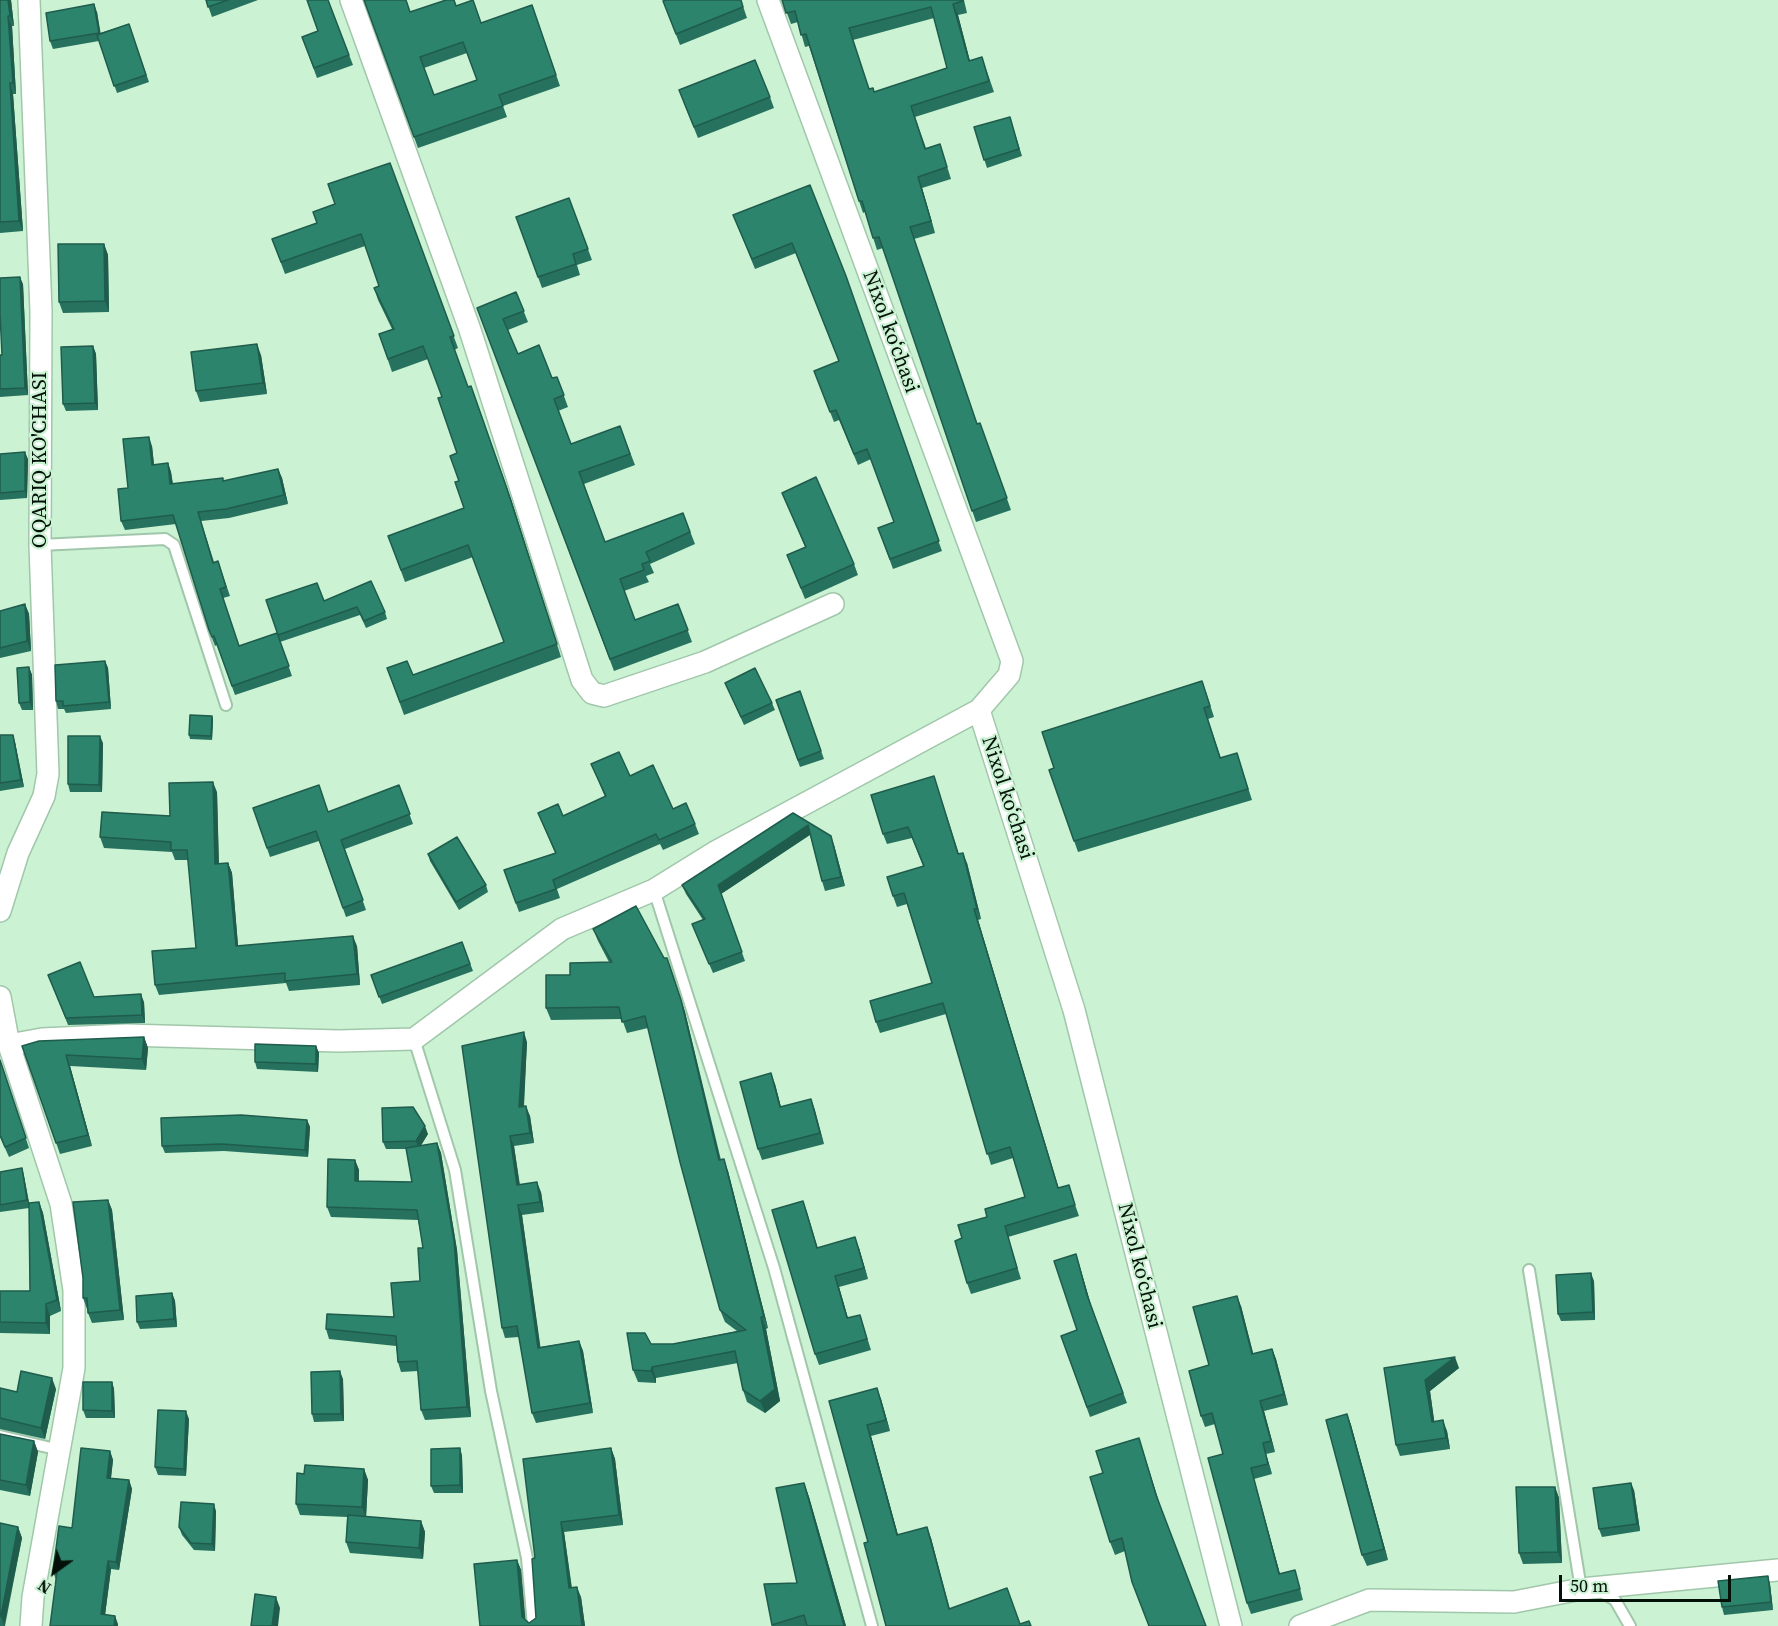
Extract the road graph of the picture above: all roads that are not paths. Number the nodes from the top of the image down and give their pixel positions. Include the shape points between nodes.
1 (29, 0) edge
2 (351, 0) edge
3 (768, 0) edge
4 (40, 545) junction
5 (833, 604) dead end
6 (226, 705) dead end
7 (979, 710) junction
8 (654, 890) junction
9 (0, 911) edge
10 (0, 997) edge
11 (414, 1039) junction
12 (9, 1045) junction
13 (1529, 1270) dead end
14 (0, 1436) edge
15 (60, 1450) junction
16 (1778, 1570) edge
17 (1588, 1589) junction
18 (31, 1626) edge
19 (533, 1626) edge
20 (872, 1626) edge
21 (1231, 1626) edge
22 (1300, 1626) edge
23 (1630, 1626) edge

1 - 4 street, OQARIQ KO'CHASI via 41,312
2 - 5 street via 470,330 582,681 592,693 604,696 705,662
3 - 7 street, Nixol koʻchasi via 1012,661 1009,675
4 - 6 lane via 165,539 174,545
4 - 9 street, OQARIQ KO'CHASI via 48,774 44,796 18,853
7 - 8 street via 717,851
7 - 21 street, Nixol koʻchasi via 1074,1010
8 - 11 street via 562,929
8 - 20 lane via 774,1268
10 - 12 street
11 - 12 street via 339,1041 126,1035 42,1039
11 - 19 lane via 455,1170 491,1391 527,1558
12 - 15 street via 61,1204 74,1290 74,1368
13 - 17 lane
14 - 15 lane
15 - 18 street
16 - 17 street
17 - 22 street via 1514,1602 1369,1600
17 - 23 lane via 1615,1600

